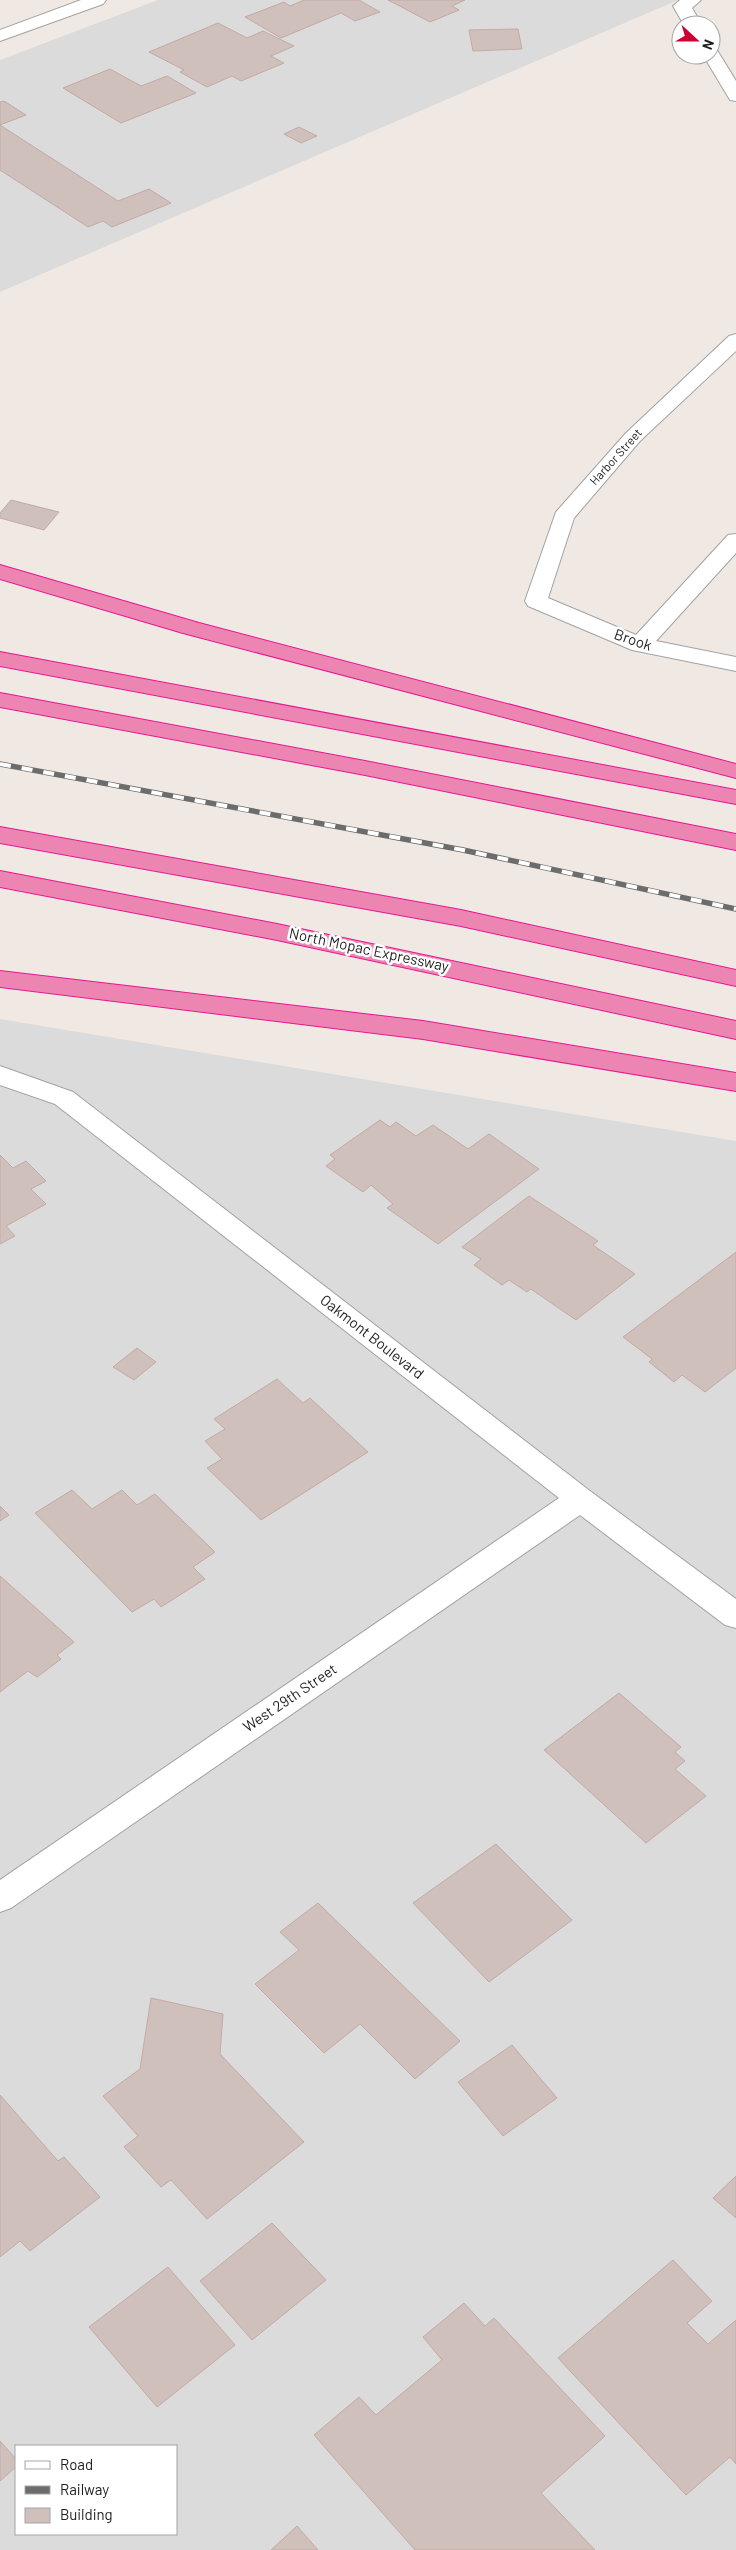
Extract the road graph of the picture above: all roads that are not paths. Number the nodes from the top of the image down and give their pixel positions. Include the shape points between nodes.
1 (97, 0) edge
2 (692, 0) edge
3 (687, 15) edge
4 (0, 36) edge
5 (718, 65) edge
6 (736, 96) edge
7 (736, 340) edge
8 (736, 540) edge
9 (0, 572) edge
10 (536, 601) joint
11 (640, 645) junction
12 (0, 659) edge
13 (736, 664) edge
14 (0, 700) edge
15 (736, 771) edge
16 (736, 797) edge
17 (0, 835) edge
18 (736, 842) edge
19 (0, 879) edge
20 (736, 978) edge
21 (0, 979) edge
22 (736, 1030) edge
23 (0, 1075) edge
24 (736, 1082) edge
25 (580, 1499) junction
26 (736, 1616) edge
27 (0, 1898) edge

1 - 4 street
2 - 3 street via 682,6
5 - 6 street
7 - 10 street, Harbor Street via 633,437 564,517
8 - 11 street
9 - 15 highway via 191,628
10 - 11 street, Brook
11 - 13 street, Brook
12 - 16 highway
14 - 18 highway
17 - 20 highway via 461,918
19 - 22 highway, North Mopac Expressway via 178,911
21 - 24 highway via 423,1030
23 - 25 street, Oakmont Boulevard via 64,1098
25 - 26 street, Oakmont Boulevard
25 - 27 street, West 29th Street

